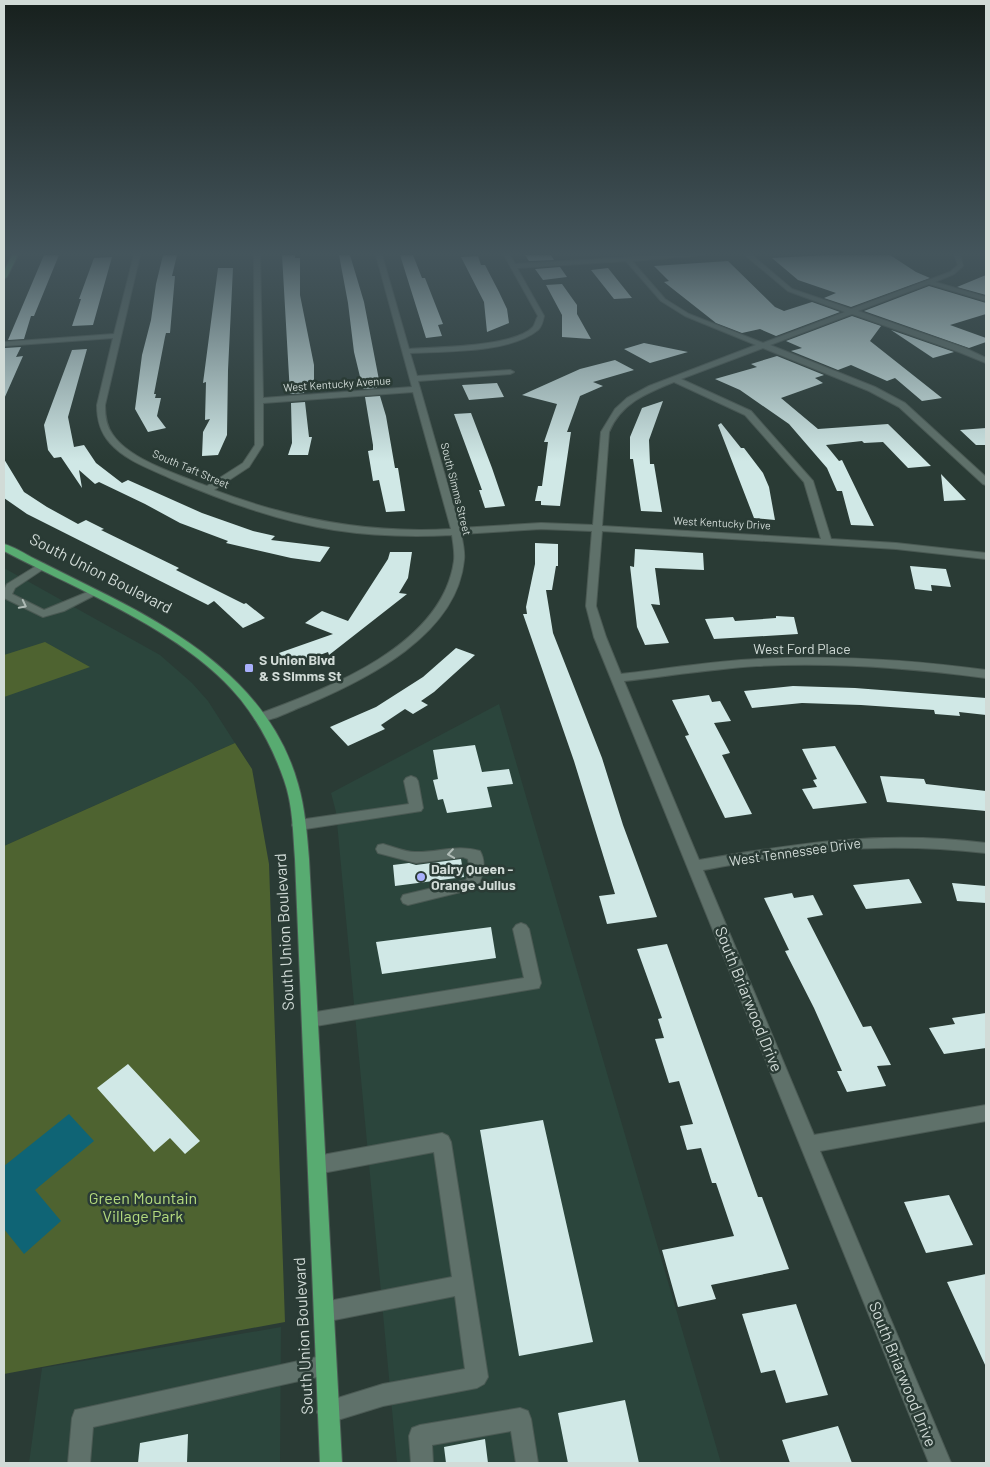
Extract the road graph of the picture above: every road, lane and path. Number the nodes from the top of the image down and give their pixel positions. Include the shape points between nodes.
1 (121, 323) edge
2 (258, 323) edge
3 (399, 323) edge
4 (540, 323) edge
5 (711, 323) edge
6 (822, 323) edge
7 (885, 323) edge
8 (118, 336) junction
9 (4, 344) edge
10 (764, 346) junction
11 (406, 351) junction
12 (986, 360) edge
13 (510, 372) dead end
14 (414, 379) junction
15 (674, 380) junction
16 (417, 390) junction
17 (259, 401) junction
18 (986, 482) edge
19 (208, 490) junction
20 (598, 528) junction
21 (456, 531) junction
22 (827, 542) junction
23 (6, 551) edge
24 (986, 556) edge
25 (41, 566) junction
26 (94, 593) junction
27 (986, 674) edge
28 (618, 678) junction
29 (260, 718) junction
30 (411, 780) dead end
31 (299, 825) junction
32 (986, 848) edge
33 (383, 849) dead end
34 (694, 866) junction
35 (408, 899) dead end
36 (521, 929) dead end
37 (310, 1020) junction
38 (986, 1113) edge
39 (809, 1144) junction
40 (317, 1164) junction
41 (463, 1285) junction
42 (324, 1312) junction
43 (326, 1365) junction
44 (328, 1412) junction
45 (79, 1463) edge
46 (330, 1463) edge
47 (422, 1463) edge
48 (527, 1463) edge
49 (940, 1463) edge

1 - 8 street, South Taft Street
2 - 17 street
3 - 11 street, South Simms Street
4 - 11 street via 520,338 498,343
5 - 10 street
6 - 10 street, South Briarwood Drive
7 - 12 street
8 - 9 street
8 - 19 street, South Taft Street via 101,405 106,433 135,458
10 - 15 street, South Briarwood Drive
10 - 18 street via 872,388 902,405
11 - 14 street, South Simms Street
13 - 14 street
14 - 16 street, South Simms Street
15 - 20 street, South Briarwood Drive via 633,398 610,420 605,432
15 - 22 street via 748,413 808,481
16 - 17 street, West Kentucky Avenue
16 - 21 street, South Simms Street
17 - 19 street via 260,438 256,452 237,473
19 - 21 street, South Taft Street via 270,513 331,527 406,533
20 - 21 street, West Kentucky Drive via 527,525
20 - 22 street, West Kentucky Drive
20 - 28 street, South Briarwood Drive via 591,606
21 - 29 street, South Simms Street via 459,560 452,585 433,618 415,636 393,655 351,681
22 - 24 street, West Kentucky Drive
23 - 25 main road, South Union Boulevard
25 - 26 main road, South Union Boulevard
25 -> 26 street via 11,586 6,595 43,614
26 - 29 main road, South Union Boulevard via 148,620 197,651 236,687
27 - 28 street, West Ford Place via 943,668 796,661 724,665
28 - 34 street, South Briarwood Drive
29 - 31 main road, South Union Boulevard via 288,773
30 - 31 street via 416,808
31 - 37 main road, South Union Boulevard
32 - 34 street, West Tennessee Drive via 890,841 839,844
35 -> 33 street via 472,884 476,871 475,855 463,852 416,858
34 - 39 street, South Briarwood Drive
36 - 37 street via 533,983
37 - 40 main road, South Union Boulevard
38 - 39 street
39 - 49 street, South Briarwood Drive
40 - 41 street via 442,1142
40 - 42 main road, South Union Boulevard
41 - 42 street
41 - 44 street via 477,1377 383,1395
42 - 43 main road, South Union Boulevard
43 - 44 main road, South Union Boulevard
43 - 45 street via 83,1418
44 - 46 main road, South Union Boulevard
47 - 48 street via 420,1436 520,1419

